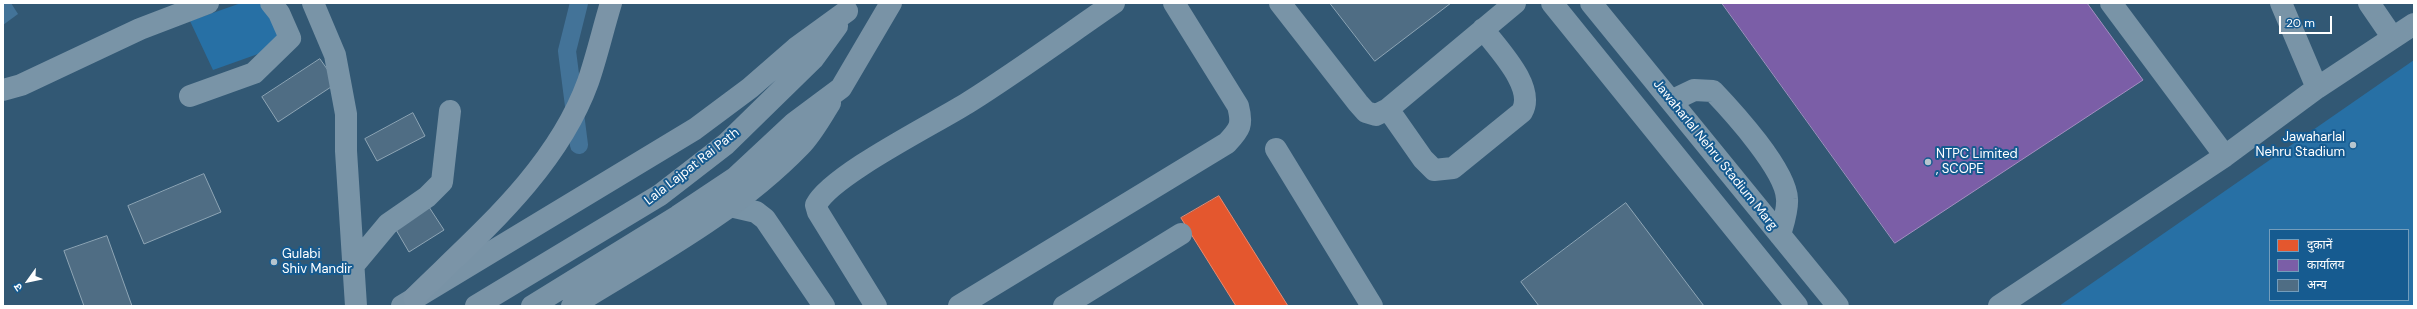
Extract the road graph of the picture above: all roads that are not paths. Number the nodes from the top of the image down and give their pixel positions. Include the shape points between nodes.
1 (208, 3) edge
2 (271, 3) edge
3 (314, 3) edge
4 (611, 3) edge
5 (891, 3) edge
6 (1114, 3) edge
7 (1174, 3) edge
8 (1280, 3) edge
9 (1552, 3) edge
10 (1591, 3) edge
11 (2111, 3) edge
12 (2281, 3) edge
13 (2369, 3) edge
14 (851, 7) edge
15 (1504, 7) edge
16 (2414, 24) edge
17 (1483, 29) junction
18 (2393, 38) junction
19 (841, 88) junction
20 (2317, 88) junction
21 (3, 90) edge
22 (190, 96) dead end
23 (1671, 101) junction
24 (1388, 109) junction
25 (450, 111) dead end
26 (1276, 150) dead end
27 (2225, 156) junction
28 (730, 206) junction
29 (1181, 234) dead end
30 (1780, 236) junction
31 (353, 266) junction
32 (408, 302) edge
33 (356, 306) edge
34 (476, 306) edge
35 (532, 306) edge
36 (572, 306) edge
37 (824, 306) edge
38 (876, 306) edge
39 (959, 306) edge
40 (1064, 306) edge
41 (1372, 306) edge
42 (1797, 306) edge
43 (1838, 306) edge
44 (1999, 306) edge

1 - 21 street via 140,30 21,85
2 - 22 street via 279,13 290,38 254,72
3 - 31 street via 335,55 346,114
4 - 32 highway via 588,83 565,129 523,190
5 - 19 main road
6 - 38 street via 968,102 864,164 828,188 820,197 816,205 818,212
7 - 39 street via 1238,106 1241,117 1239,130 1227,142
8 - 24 street via 1366,112 1376,115
9 - 42 street
10 - 23 street, Jawaharlal Nehru Stadium Marg
11 - 27 street
12 - 20 street
13 - 18 street
14 - 32 main road via 695,129
14 - 34 main road, Lala Lajpat Rai Path via 813,59 726,144 660,195
15 - 17 street
16 - 18 street
17 - 24 street
17 - 24 street via 1522,82 1527,104 1522,112 1453,168 1434,170 1423,159
18 - 20 street
19 - 28 main road via 802,145
19 - 35 main road via 794,123 735,178
20 - 27 street
23 - 30 street, Jawaharlal Nehru Stadium Marg
23 - 30 street via 1694,90 1713,91 1738,117 1778,172 1788,199
25 - 31 street via 442,182 426,197 388,224
26 - 41 street
27 - 44 street
28 - 36 main road via 703,226
28 - 37 street via 756,212 766,218
29 - 40 street
30 - 43 street, Jawaharlal Nehru Stadium Marg
31 - 33 street

